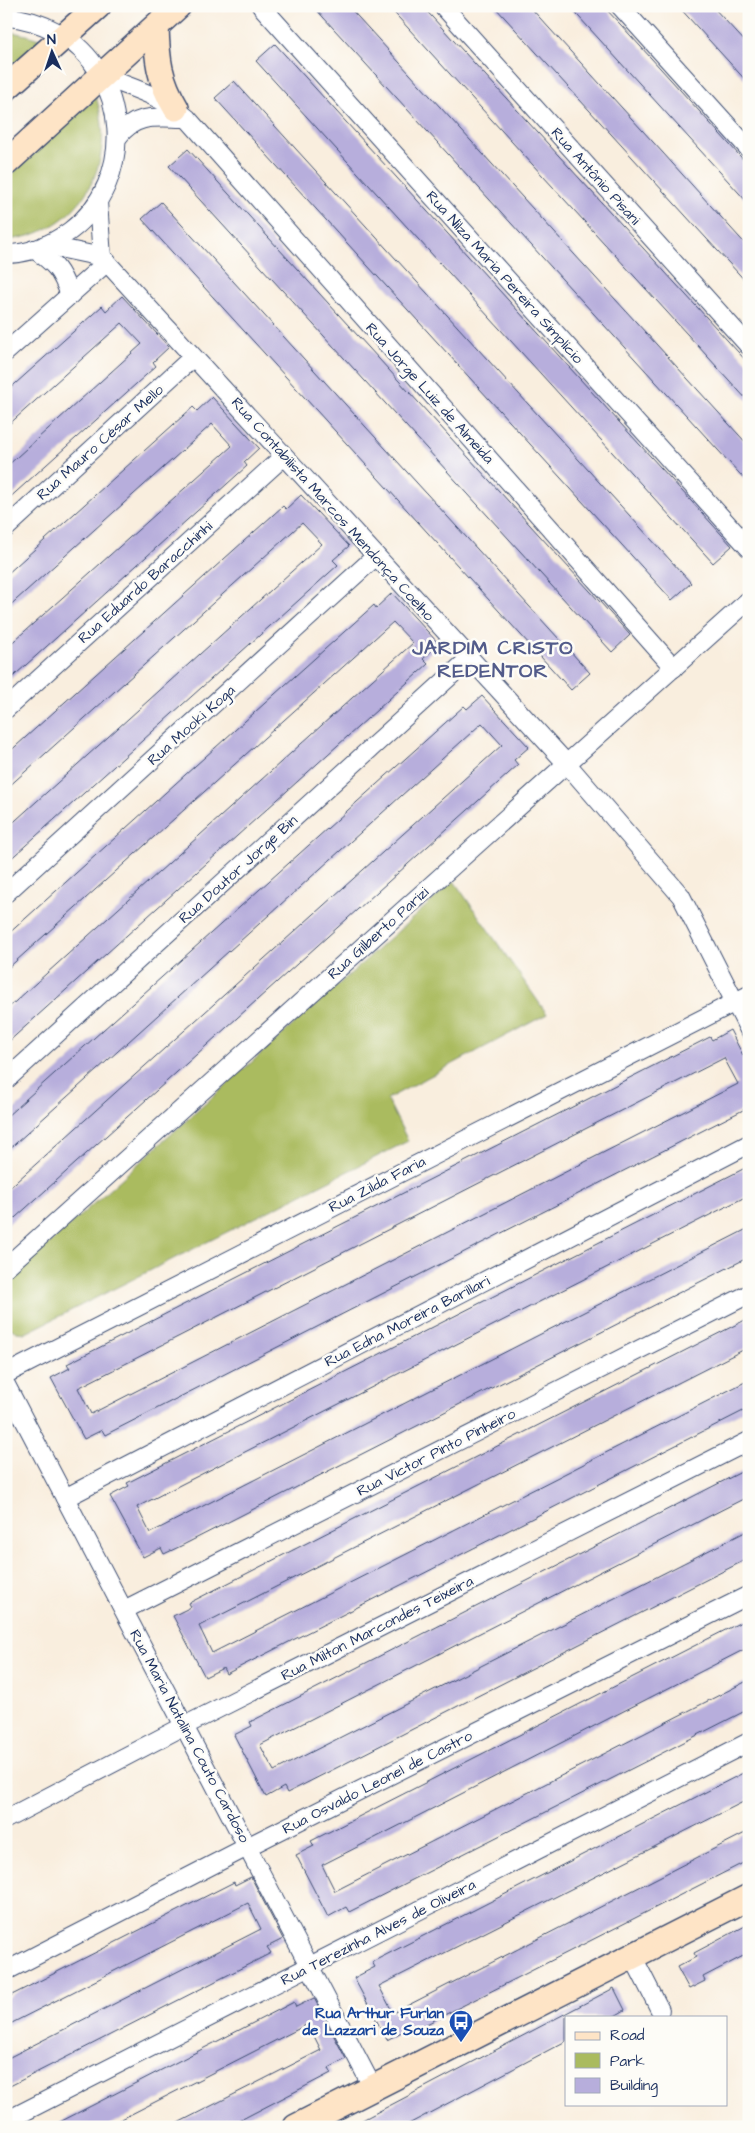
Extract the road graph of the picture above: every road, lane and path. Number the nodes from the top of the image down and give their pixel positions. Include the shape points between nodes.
1 (98, 6) edge
2 (178, 6) edge
3 (261, 6) edge
4 (443, 6) edge
5 (620, 6) edge
6 (6, 17) edge
7 (156, 26) junction
8 (64, 36) junction
9 (102, 76) junction
10 (6, 88) edge
11 (182, 113) junction
12 (118, 137) junction
13 (749, 149) edge
14 (6, 164) edge
15 (98, 202) junction
16 (39, 247) junction
17 (6, 254) edge
18 (104, 259) junction
19 (70, 295) junction
20 (749, 346) edge
21 (6, 352) edge
22 (193, 356) junction
23 (284, 456) junction
24 (6, 528) edge
25 (749, 548) edge
26 (376, 556) junction
27 (749, 600) edge
28 (470, 658) junction
29 (674, 668) junction
30 (6, 709) edge
31 (566, 764) junction
32 (6, 893) edge
33 (742, 999) edge
34 (749, 1030) edge
35 (6, 1080) edge
36 (749, 1144) edge
37 (6, 1267) edge
38 (749, 1294) edge
39 (6, 1374) edge
40 (6, 1385) edge
41 (749, 1441) edge
42 (65, 1498) junction
43 (749, 1595) edge
44 (124, 1610) junction
45 (184, 1726) junction
46 (749, 1742) edge
47 (6, 1819) edge
48 (247, 1847) junction
49 (749, 1897) edge
50 (633, 1957) junction
51 (310, 1967) junction
52 (6, 1971) edge
53 (660, 2010) dead end
54 (373, 2088) junction
55 (6, 2121) edge
56 (296, 2127) edge

1 - 8 street
2 - 7 street
3 - 25 street, Rua Nilza Maria Pereira Simplício
4 - 20 street, Rua Antônio Pisani
5 - 13 street
6 - 8 street via 31,21
7 - 9 street
7 - 11 street via 157,61 167,93
8 - 9 street via 90,59
8 - 10 street
9 - 11 street, Rua Jorge Luiz de Almeida via 154,96
9 - 12 street via 114,104
9 - 14 street
11 - 12 street via 134,122 126,126
11 - 29 street, Rua Jorge Luiz de Almeida
12 - 15 street via 112,171
15 - 16 street via 75,227
15 - 18 street
16 - 17 street
16 - 18 street
16 - 19 street via 56,265
18 - 19 street
18 - 22 street, Rua Contabilista Marcos Mendonça Coelho
19 - 21 street
22 - 23 street, Rua Contabilista Marcos Mendonça Coelho
22 - 24 street, Rua Mauro César Mello
23 - 26 street, Rua Contabilista Marcos Mendonça Coelho
23 - 30 street, Rua Eduardo Baracchinhi
26 - 28 street, Rua Contabilista Marcos Mendonça Coelho
26 - 32 street, Rua Mooki Koga
27 - 29 street, Rua Gilberto Parizi
28 - 31 street, Rua Contabilista Marcos Mendonça Coelho
28 - 35 street, Rua Doutor Jorge Bin
29 - 31 street, Rua Gilberto Parizi
31 - 33 street, Rua Contabilista Marcos Mendonça Coelho via 681,896
31 - 37 street, Rua Gilberto Parizi
33 - 34 street, Rua Contabilista Marcos Mendonça Coelho
33 - 39 street, Rua Zilda Faria
36 - 42 street, Rua Edna Moreira Barillari
38 - 44 street, Rua Victor Pinto Pinheiro
40 - 42 street, Rua Maria Natalina Couto Cardoso
41 - 45 street, Rua Milton Marcondes Teixeira
42 - 44 street, Rua Maria Natalina Couto Cardoso
43 - 48 street, Rua Osvaldo Leonel de Castro
44 - 45 street, Rua Maria Natalina Couto Cardoso
45 - 47 street, Rua Milton Marcondes Teixeira
45 - 48 street, Rua Maria Natalina Couto Cardoso
46 - 51 street, Rua Terezinha Alves de Oliveira
48 - 51 street, Rua Maria Natalina Couto Cardoso
48 - 52 street, Rua Osvaldo Leonel de Castro
49 - 50 street
50 - 53 street
50 - 54 street
51 - 54 street, Rua Maria Natalina Couto Cardoso
51 - 55 street, Rua Terezinha Alves de Oliveira
54 - 56 street

